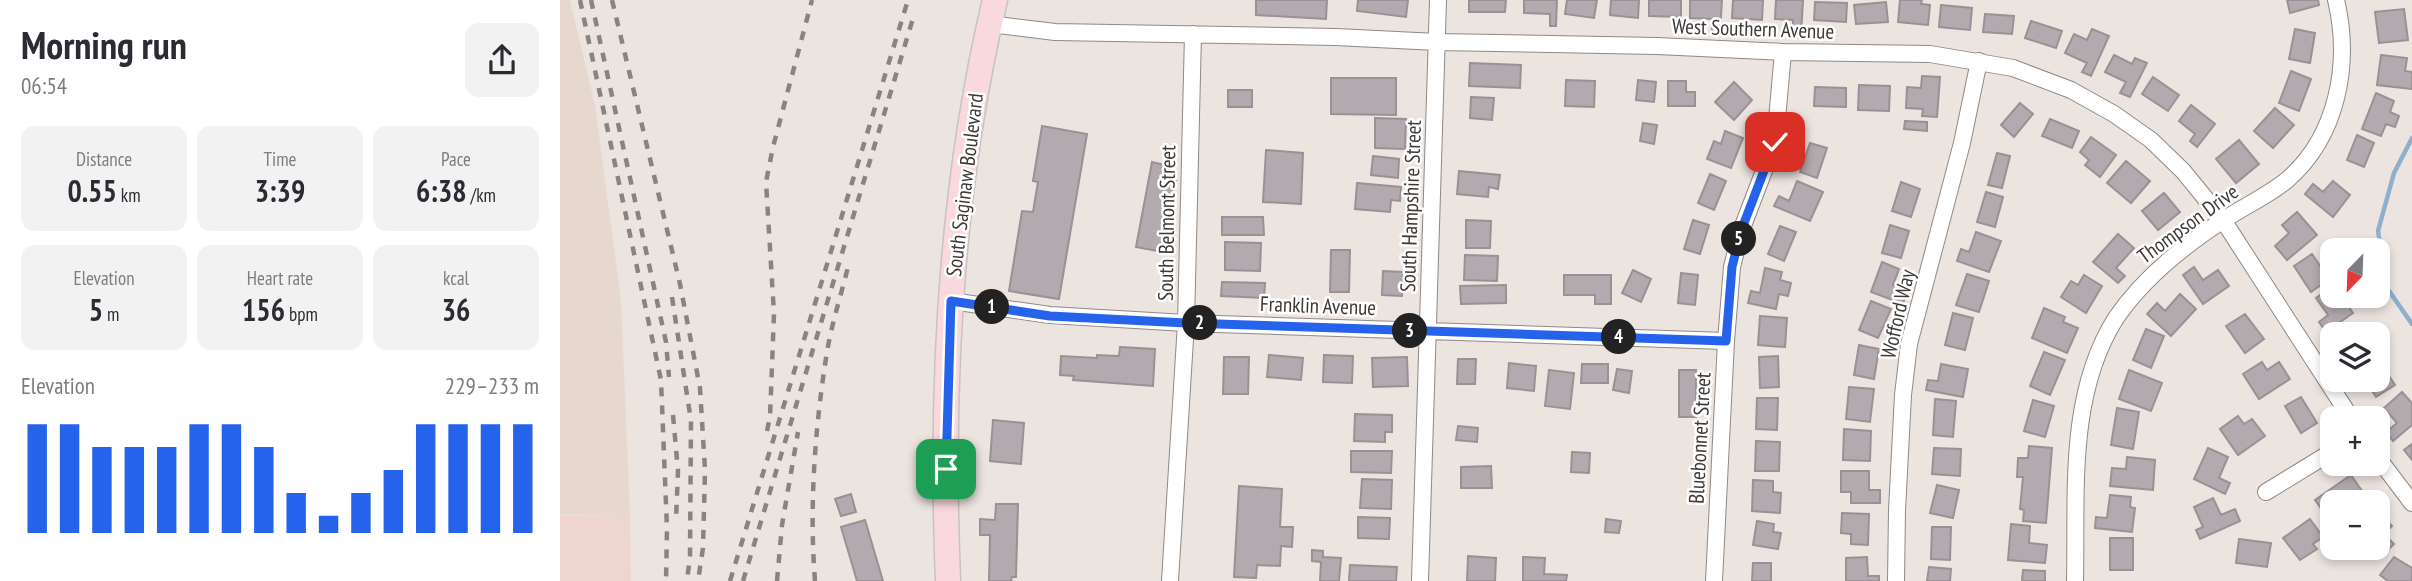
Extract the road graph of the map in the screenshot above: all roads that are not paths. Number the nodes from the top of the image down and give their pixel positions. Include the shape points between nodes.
1 (995, 0) edge
2 (1438, 0) edge
3 (2336, 0) edge
4 (989, 24) junction
5 (1193, 34) junction
6 (1437, 42) junction
7 (1783, 52) junction
8 (1979, 61) junction
9 (2223, 220) junction
10 (951, 301) junction
11 (1186, 323) junction
12 (1429, 331) junction
13 (1726, 341) junction
14 (2343, 406) edge
15 (2320, 459) edge
16 (2390, 474) edge
17 (2266, 492) dead end
18 (2412, 503) edge
19 (948, 581) edge
20 (1170, 581) edge
21 (1420, 581) edge
22 (1713, 581) edge
23 (1896, 581) edge
24 (2075, 581) edge

1 - 4 main road, South Saginaw Boulevard
2 - 6 street, South Hampshire Street
3 - 9 street, Thompson Drive via 2342,61 2333,109 2320,139 2284,182
4 - 5 street, West Southern Avenue via 1055,32
4 - 10 main road, South Saginaw Boulevard via 967,152
5 - 6 street, West Southern Avenue
5 - 11 street, South Belmont Street
6 - 7 street, West Southern Avenue
6 - 12 street, South Hampshire Street
7 - 8 street, West Southern Avenue via 1930,54
7 - 13 street, Bluebonnet Street via 1775,142 1732,267
8 - 9 street, West Southern Avenue via 2042,78 2114,114 2168,155
8 - 23 street, Wofford Way via 1909,344
9 - 14 street, West Southern Avenue
9 - 24 street, Thompson Drive via 2149,277 2102,344 2079,427
10 - 11 street, Franklin Avenue via 1050,316
10 - 19 main road, South Saginaw Boulevard
11 - 12 street, Franklin Avenue
11 - 20 street, South Belmont Street
12 - 13 street, Franklin Avenue
12 - 21 street, South Hampshire Street
13 - 22 street, Bluebonnet Street
15 - 17 street
16 - 18 street

